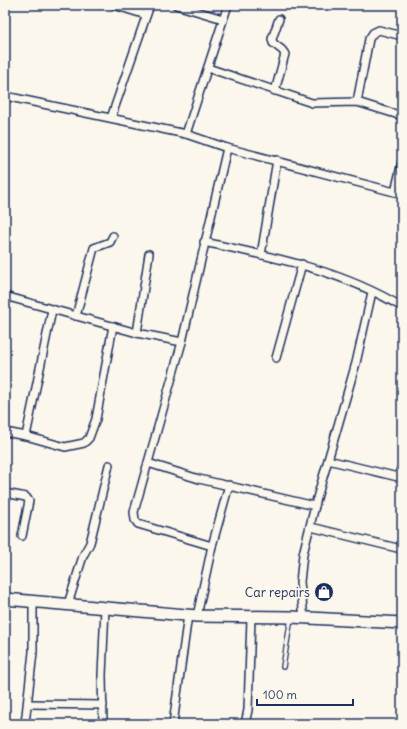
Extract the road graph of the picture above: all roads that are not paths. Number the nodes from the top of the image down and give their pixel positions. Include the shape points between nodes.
1 (114, 5) edge
2 (150, 5) edge
3 (176, 5) edge
4 (228, 5) edge
5 (146, 15) junction
6 (223, 19) junction
7 (279, 19) dead end
8 (402, 36) edge
9 (208, 68) junction
10 (275, 91) junction
11 (5, 96) edge
12 (357, 102) junction
13 (402, 116) edge
14 (111, 118) junction
15 (186, 134) junction
16 (227, 148) junction
17 (277, 160) junction
18 (402, 162) edge
19 (398, 193) edge
20 (113, 236) dead end
21 (204, 242) junction
22 (149, 254) dead end
23 (261, 255) junction
24 (302, 264) junction
25 (372, 292) junction
26 (5, 296) edge
27 (402, 307) edge
28 (52, 310) junction
29 (76, 316) junction
30 (113, 326) junction
31 (137, 333) junction
32 (182, 342) junction
33 (276, 358) dead end
34 (5, 432) edge
35 (26, 436) junction
36 (328, 460) junction
37 (148, 463) junction
38 (109, 465) dead end
39 (402, 466) edge
40 (400, 478) edge
41 (229, 485) junction
42 (5, 493) edge
43 (316, 506) junction
44 (311, 527) junction
45 (22, 536) dead end
46 (212, 546) junction
47 (397, 548) dead end
48 (5, 599) edge
49 (33, 601) junction
50 (68, 604) junction
51 (105, 608) junction
52 (193, 616) junction
53 (291, 617) junction
54 (251, 618) junction
55 (304, 618) junction
56 (402, 623) edge
57 (282, 667) dead end
58 (28, 704) junction
59 (103, 705) junction
60 (25, 724) edge
61 (103, 724) edge
62 (173, 724) edge
63 (245, 724) edge

1 - 5 street
2 - 5 street
3 - 6 street
4 - 6 street
5 - 14 street
6 - 9 street
7 - 10 street via 273,43 284,54
8 - 12 street via 379,30 373,33 369,39
9 - 10 street
9 - 15 street
10 - 12 street via 312,103
11 - 14 street
12 - 13 street
14 - 15 street
15 - 16 street
16 - 17 street
16 - 21 street
17 - 19 street
17 - 23 street
18 - 19 street
20 - 29 street via 110,242 94,248
21 - 23 street
21 - 32 street
22 - 31 street
23 - 24 street
24 - 25 street via 350,280
24 - 33 street
25 - 27 street
25 - 36 street via 356,364
26 - 28 street
28 - 29 street
28 - 35 street
29 - 30 street
30 - 31 street
30 - 35 street via 96,419 89,438 84,443 65,447
31 - 32 street
32 - 37 street
34 - 35 street
36 - 40 street
36 - 43 street
37 - 41 street via 199,479
37 - 46 street via 134,512 138,524
38 - 50 street via 90,543 82,556
39 - 40 street
41 - 43 street
41 - 46 street
42 - 45 street via 29,501
43 - 44 street
44 - 47 street
44 - 55 street via 303,554 300,582
46 - 52 street
48 - 49 main road
49 - 50 main road
49 - 58 street via 33,652
50 - 51 main road
51 - 52 main road
51 - 59 street
52 - 54 main road
52 - 62 street
53 - 54 main road
53 - 55 main road
53 - 57 lane
54 - 63 street via 248,710
55 - 56 main road
58 - 59 street
58 - 60 street
59 - 61 street

